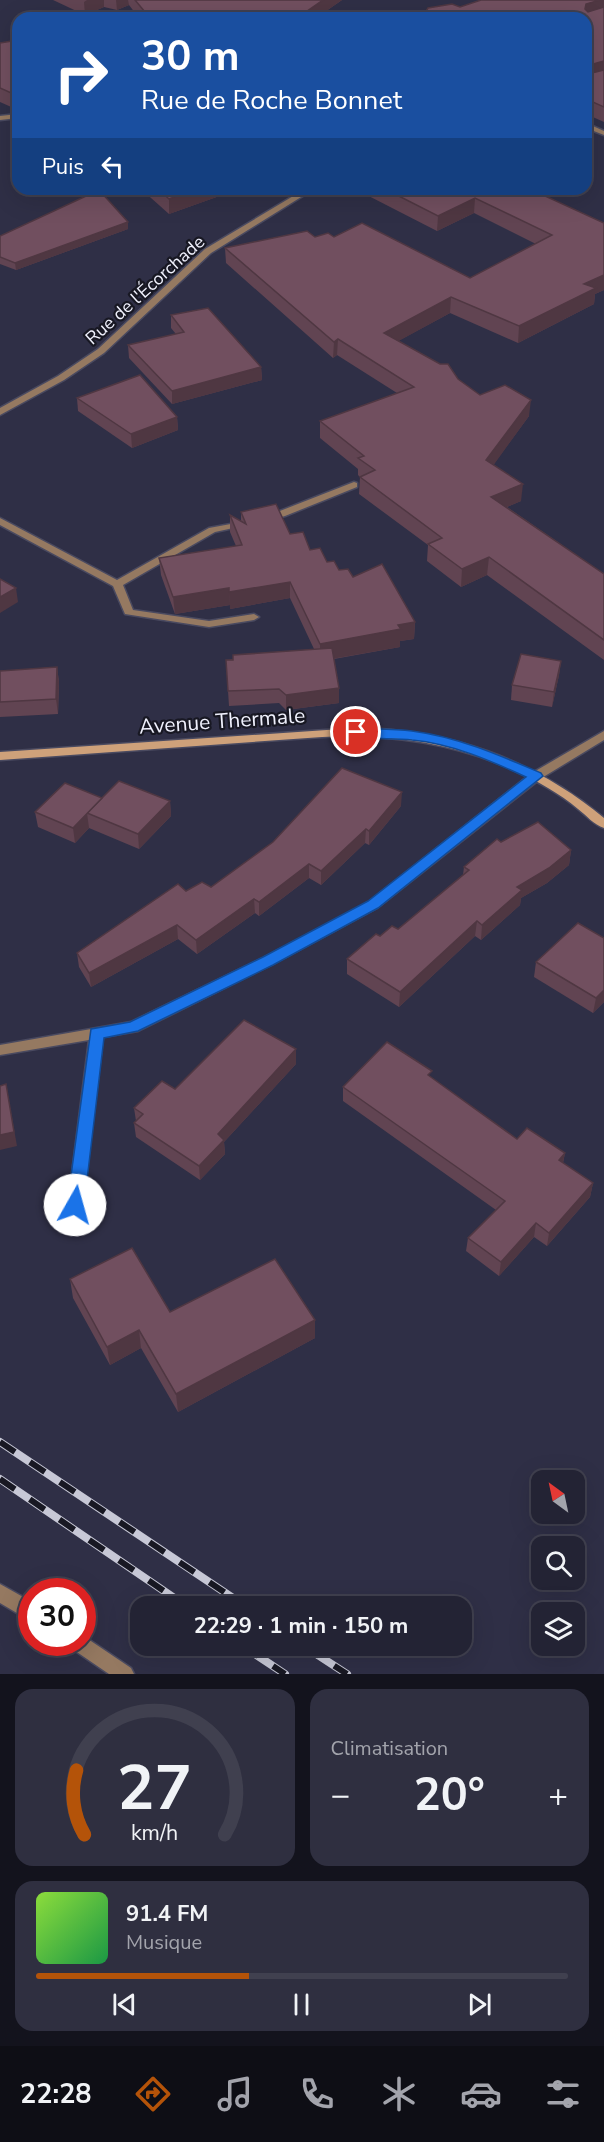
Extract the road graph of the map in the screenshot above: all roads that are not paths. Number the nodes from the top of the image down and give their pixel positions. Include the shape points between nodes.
1 (300, 195) edge
2 (0, 412) edge
3 (354, 485) dead end
4 (0, 521) edge
5 (117, 584) junction
6 (254, 617) dead end
7 (604, 735) edge
8 (0, 756) edge
9 (536, 776) junction
10 (604, 824) edge
11 (97, 1033) junction
12 (0, 1050) edge
13 (75, 1205) dead end
14 (0, 1593) edge
15 (18, 1604) edge
16 (96, 1656) edge
17 (121, 1673) edge

1 - 2 street, Rue de l'Écorchade via 208,251 100,351
3 - 5 street via 282,514 212,531
4 - 5 street
5 - 6 street via 129,612 209,624
7 - 9 street
8 - 9 main road, Avenue Thermale via 373,732 448,742 485,753
9 - 10 main road, Avenue Thermale
9 - 11 street via 373,905 133,1027
11 - 12 street
11 - 13 street
14 - 15 street
16 - 17 street

